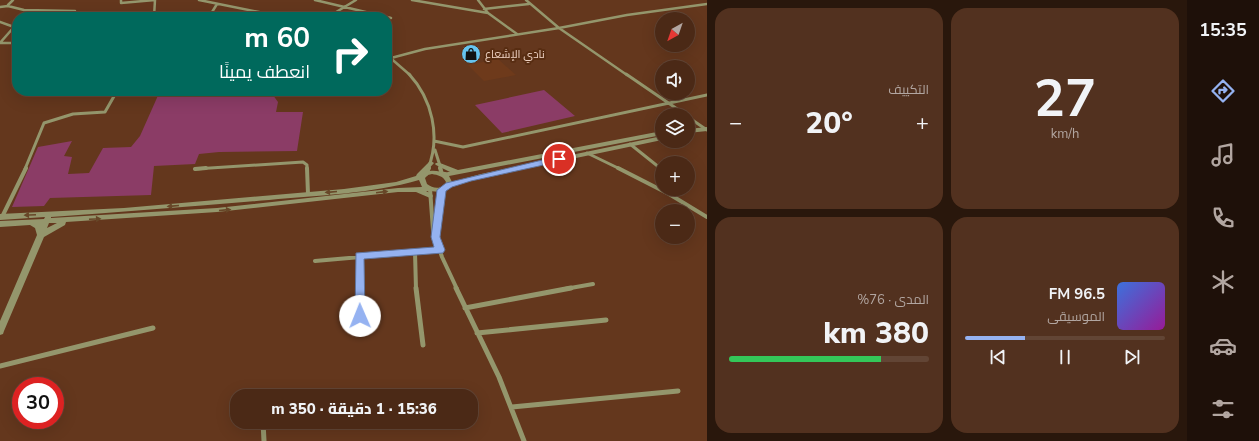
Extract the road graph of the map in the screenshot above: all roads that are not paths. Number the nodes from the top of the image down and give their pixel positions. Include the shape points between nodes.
1 (13, 0) edge
2 (121, 0) edge
3 (155, 0) edge
4 (199, 0) edge
5 (219, 0) edge
6 (315, 0) edge
7 (356, 0) edge
8 (412, 0) edge
9 (478, 0) edge
10 (526, 0) edge
11 (213, 3) junction
12 (217, 4) junction
13 (529, 4) junction
14 (707, 4) edge
15 (8, 5) junction
16 (346, 7) junction
17 (0, 8) edge
18 (484, 9) junction
19 (75, 11) dead end
20 (155, 12) edge
21 (213, 12) edge
22 (257, 12) edge
23 (337, 12) edge
24 (366, 12) edge
25 (488, 13) junction
26 (0, 22) edge
27 (12, 26) edge
28 (559, 28) junction
29 (12, 29) edge
30 (517, 34) junction
31 (0, 43) edge
32 (12, 43) edge
33 (392, 58) edge
34 (392, 59) edge
35 (114, 96) edge
36 (707, 96) edge
37 (670, 104) junction
38 (676, 108) edge
39 (695, 121) edge
40 (706, 129) edge
41 (695, 130) edge
42 (655, 134) edge
43 (655, 139) edge
44 (434, 143) junction
45 (630, 144) junction
46 (587, 152) junction
47 (435, 163) junction
48 (655, 164) edge
49 (195, 169) dead end
50 (458, 172) junction
51 (425, 175) junction
52 (443, 175) junction
53 (411, 180) junction
54 (449, 185) junction
55 (442, 190) junction
56 (430, 192) junction
57 (308, 194) junction
58 (707, 217) edge
59 (48, 218) junction
60 (1, 219) edge
61 (70, 220) junction
62 (32, 222) junction
63 (41, 235) junction
64 (436, 237) junction
65 (440, 250) junction
66 (415, 252) junction
67 (359, 256) junction
68 (315, 261) dead end
69 (593, 284) dead end
70 (465, 308) junction
71 (360, 316) dead end
72 (606, 320) dead end
73 (153, 328) dead end
74 (0, 331) edge
75 (476, 333) junction
76 (423, 345) dead end
77 (0, 366) edge
78 (678, 391) dead end
79 (512, 407) junction
80 (263, 429) edge
81 (264, 441) edge
82 (524, 441) edge

1 - 15 street
2 - 3 street via 121,3
3 - 20 street
4 - 11 street
5 - 11 street
6 - 16 street
7 - 16 street
8 - 25 street
9 - 18 street
10 - 13 street
11 - 12 street
12 - 21 street
12 - 22 street
13 - 18 street
13 - 28 street
14 - 28 street
15 - 17 street
15 - 19 street via 21,10
16 - 23 street
16 - 24 street
18 - 25 street
25 - 30 street
26 - 27 street
28 - 30 street
28 - 37 street
29 - 31 street
30 - 33 street via 425,48
31 - 32 street
34 - 44 street via 420,87 426,97 431,108
35 - 60 street via 105,112 72,114 44,123 22,178
36 - 37 street
37 - 38 street
37 - 44 street via 463,147
39 - 40 street
40 - 41 street
42 - 50 street
43 - 45 street
44 - 47 street
44 - 47 street
45 - 46 street
45 - 48 street
46 - 54 street
46 - 58 street via 669,194
47 - 50 street
47 - 51 street
47 - 52 street
47 - 53 street
49 - 57 street via 302,162 307,165
50 - 52 street
51 - 52 street via 432,172
51 - 53 street
51 - 56 street via 422,183
52 - 54 street
53 -> 57 street
54 - 55 street
55 - 56 street
55 - 64 street
61 -> 56 street via 217,210 413,189
56 - 64 street via 433,230
57 -> 59 street
59 -> 60 street
59 - 61 street
59 - 62 street
59 - 63 street
60 - 62 street
61 - 63 street
62 - 63 street via 38,227
63 - 74 street
64 - 65 street
65 - 66 street
65 - 70 street
66 - 67 street
66 - 76 street via 416,287
67 - 68 street
67 - 71 street
69 - 70 street
70 - 75 street
72 - 75 street
73 - 77 street
75 - 79 street
78 - 79 street
79 - 82 street
80 - 81 street

